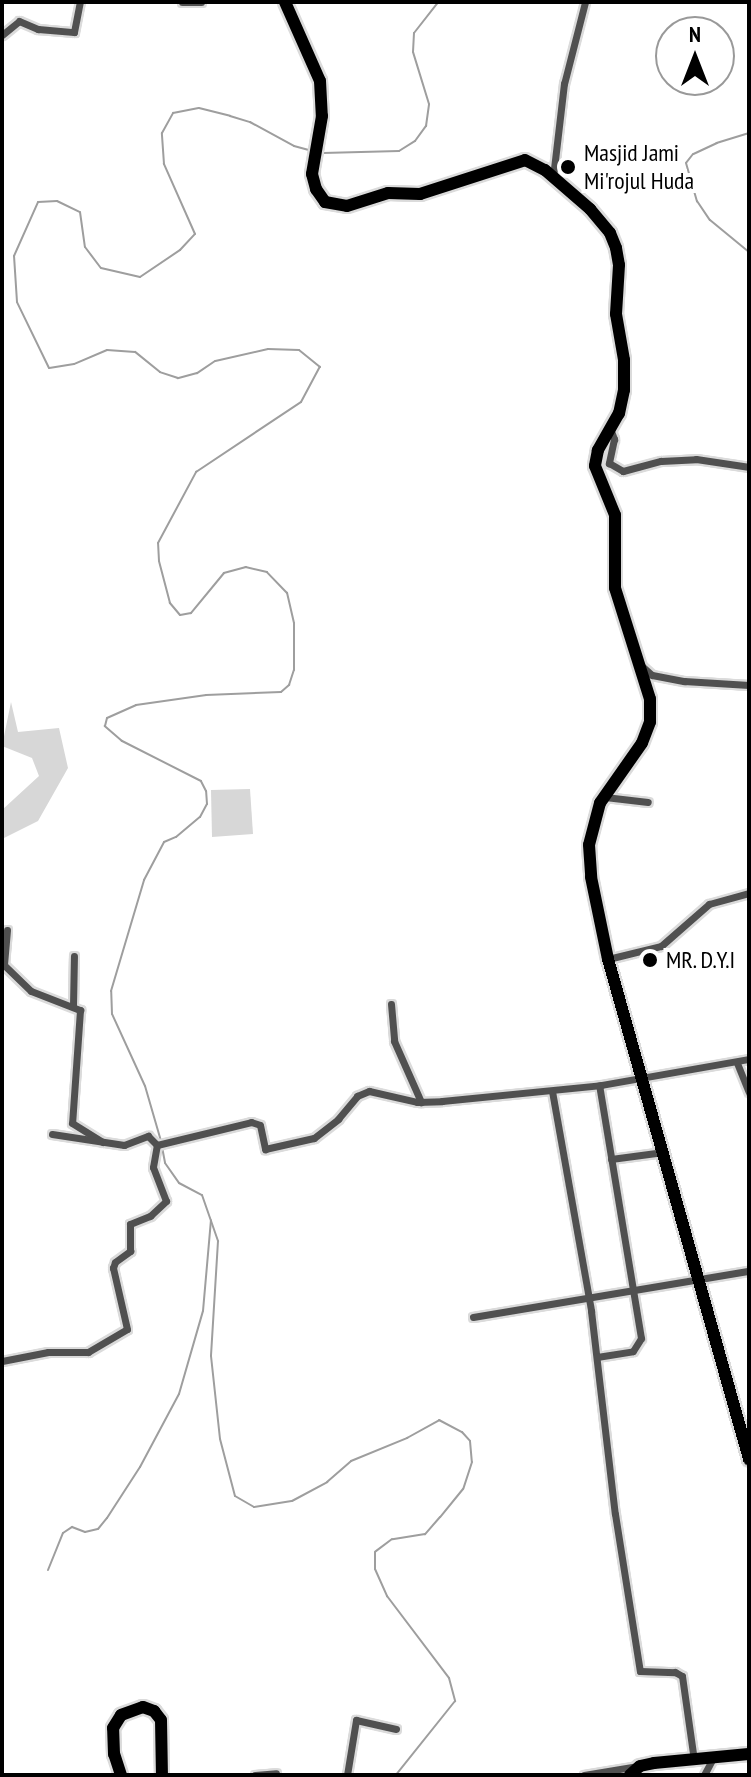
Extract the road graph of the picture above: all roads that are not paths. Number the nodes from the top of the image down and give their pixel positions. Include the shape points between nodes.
1 (80, 2) edge
2 (182, 2) edge
3 (201, 2) edge
4 (285, 2) edge
5 (585, 2) edge
6 (2, 35) edge
7 (553, 177) junction
8 (611, 431) junction
9 (749, 467) edge
10 (637, 659) junction
11 (749, 685) edge
12 (603, 796) junction
13 (648, 802) dead end
14 (749, 893) edge
15 (7, 930) dead end
16 (74, 956) dead end
17 (608, 959) junction
18 (391, 1004) dead end
19 (73, 1006) junction
20 (749, 1059) edge
21 (737, 1063) junction
22 (642, 1078) junction
23 (599, 1085) junction
24 (552, 1091) junction
25 (749, 1092) edge
26 (421, 1102) junction
27 (52, 1134) dead end
28 (103, 1142) junction
29 (158, 1144) junction
30 (664, 1152) junction
31 (611, 1159) junction
32 (749, 1271) edge
33 (699, 1279) junction
34 (631, 1290) junction
35 (588, 1299) junction
36 (473, 1317) dead end
37 (597, 1357) junction
38 (2, 1361) edge
39 (749, 1459) edge
40 (396, 1729) dead end
41 (749, 1754) edge
42 (713, 1758) junction
43 (694, 1760) junction
44 (635, 1770) edge
45 (276, 1773) dead end
46 (121, 1775) edge
47 (162, 1775) edge
48 (255, 1775) edge
49 (347, 1775) edge
50 (584, 1775) edge
51 (704, 1775) edge

1 - 6 street via 74,32 18,21
2 - 3 street
4 - 7 main road via 319,76 321,128 312,166 320,197 338,206 388,193 420,194 516,161 534,162
5 - 7 street via 564,84
7 - 8 main road via 590,209 616,248 624,390
8 - 9 street via 609,463 623,471 696,459
8 - 10 main road via 595,466 615,515 615,588
10 - 11 street via 652,675
10 - 12 main road via 650,699 650,727
12 - 13 street
12 - 17 main road via 589,845
14 - 17 street via 709,904 661,946
15 - 19 street via 4,965 31,991
16 - 19 street
17 - 22 main road
18 - 26 street via 394,1041
19 - 28 street via 80,1012 72,1123
20 - 21 street
21 - 22 street
21 - 25 street
22 - 23 street
22 - 30 main road
23 - 24 street
23 - 31 street
24 - 26 street
24 - 35 street
26 - 29 street via 363,1092 321,1135 265,1149 256,1122
27 - 28 street
28 - 29 street via 124,1145 148,1136
29 - 38 street via 153,1167 166,1201 150,1216 130,1224 130,1251 113,1268 127,1329 88,1352 48,1352
30 - 31 street
30 - 33 main road
31 - 34 street
32 - 33 street
33 - 34 street
33 - 39 main road
34 - 35 street
34 - 37 street via 641,1338 638,1348
35 - 36 street
35 - 37 street
37 - 43 street via 612,1498 640,1671 682,1676
40 - 49 street via 356,1720
41 - 42 main road
42 - 43 main road
42 - 51 street
43 - 44 main road
44 - 50 street
45 - 48 street
46 - 47 main road via 112,1738 115,1720 143,1707 161,1720

